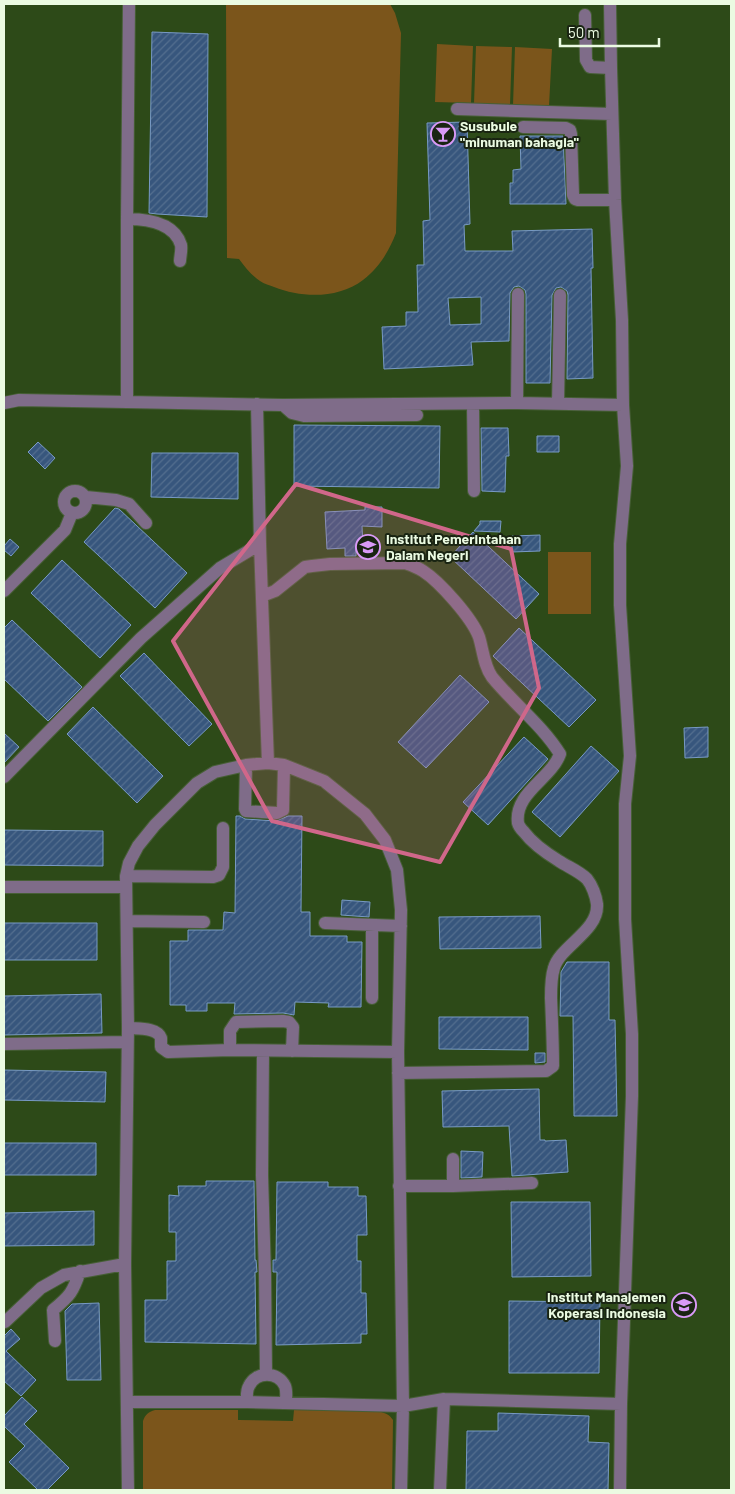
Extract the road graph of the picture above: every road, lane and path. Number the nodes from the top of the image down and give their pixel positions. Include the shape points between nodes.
1 (129, 4) edge
2 (610, 4) edge
3 (585, 15) dead end
4 (610, 68) junction
5 (457, 109) dead end
6 (612, 114) junction
7 (523, 127) dead end
8 (615, 200) junction
9 (127, 219) junction
10 (180, 262) dead end
11 (518, 294) dead end
12 (560, 295) dead end
13 (127, 402) junction
14 (4, 403) edge
15 (517, 403) junction
16 (257, 404) junction
17 (473, 404) junction
18 (558, 404) junction
19 (283, 405) junction
20 (623, 405) junction
21 (417, 415) dead end
22 (474, 491) dead end
23 (86, 497) junction
24 (72, 513) junction
25 (146, 523) dead end
26 (260, 544) junction
27 (4, 591) edge
28 (262, 596) junction
29 (268, 763) junction
30 (246, 765) junction
31 (284, 766) junction
32 (4, 777) edge
33 (222, 828) dead end
34 (126, 881) junction
35 (4, 887) edge
36 (127, 921) junction
37 (204, 922) dead end
38 (325, 923) dead end
39 (372, 925) junction
40 (401, 926) junction
41 (372, 998) dead end
42 (128, 1028) junction
43 (127, 1042) junction
44 (4, 1044) edge
45 (230, 1050) junction
46 (263, 1051) junction
47 (292, 1052) junction
48 (398, 1052) junction
49 (398, 1073) junction
50 (453, 1160) dead end
51 (532, 1183) dead end
52 (399, 1186) junction
53 (453, 1186) junction
54 (125, 1264) junction
55 (80, 1271) junction
56 (4, 1322) edge
57 (55, 1341) dead end
58 (266, 1374) junction
59 (444, 1399) junction
60 (127, 1402) junction
61 (247, 1402) junction
62 (286, 1402) junction
63 (622, 1404) junction
64 (404, 1406) junction
65 (128, 1490) edge
66 (401, 1490) edge
67 (440, 1490) edge
68 (620, 1490) edge

1 - 9 street
2 - 4 street
3 - 4 street via 588,65
4 - 6 street
5 - 6 street
6 - 8 street
7 - 8 street via 570,130 575,199
8 - 20 street
9 - 10 street via 146,219 169,229 181,246
9 - 13 street
11 - 15 street
12 - 18 street
13 - 14 street via 18,400
13 - 16 street
15 - 17 street
15 - 18 street
16 - 19 street
16 - 26 street
17 - 19 street
17 - 22 street
18 - 20 street
19 - 21 street via 292,413 304,416
20 - 63 street via 627,466 620,544 620,596 630,756 625,804 625,919 632,1096
23 - 24 street via 82,511
23 - 24 street via 77,490 66,494 64,504
23 - 25 street via 129,504
24 - 27 street via 65,530
26 - 28 street
26 - 32 street via 220,568 141,638
28 - 29 street
28 - 49 street via 274,591 305,567 405,563 416,567 456,602 475,628 491,675 560,754 557,762 527,794 518,813 518,825 530,841 588,880 597,904 591,924 553,969 553,1066 546,1071
29 - 30 street
29 - 31 street
30 - 31 street via 246,811 277,813 283,810
30 - 34 street via 215,772 197,784 138,846
31 - 40 street via 324,781 365,814 385,840 397,870
33 - 34 street via 223,867 219,875
34 - 35 street
34 - 36 street
36 - 37 street
36 - 42 street
38 - 39 street
39 - 40 street
39 - 41 street
40 - 48 street
42 - 43 street
42 - 45 street via 157,1033 161,1046 168,1052
43 - 44 street
43 - 54 street
45 - 46 street
45 - 47 street via 230,1031 236,1022 284,1021 292,1027
46 - 47 street
46 - 58 street
47 - 48 street
48 - 49 street
49 - 52 street
50 - 53 street
51 - 53 street
52 - 53 street
52 - 64 street
54 - 55 street
54 - 60 street
55 - 56 street via 64,1275 41,1288
55 - 57 street via 74,1289 53,1310
58 - 61 street via 250,1383
58 - 62 street via 273,1375 284,1385
59 - 63 street
59 - 64 street
59 - 67 street
60 - 61 street
60 - 65 street
61 - 62 street
62 - 64 street
63 - 68 street
64 - 66 street

